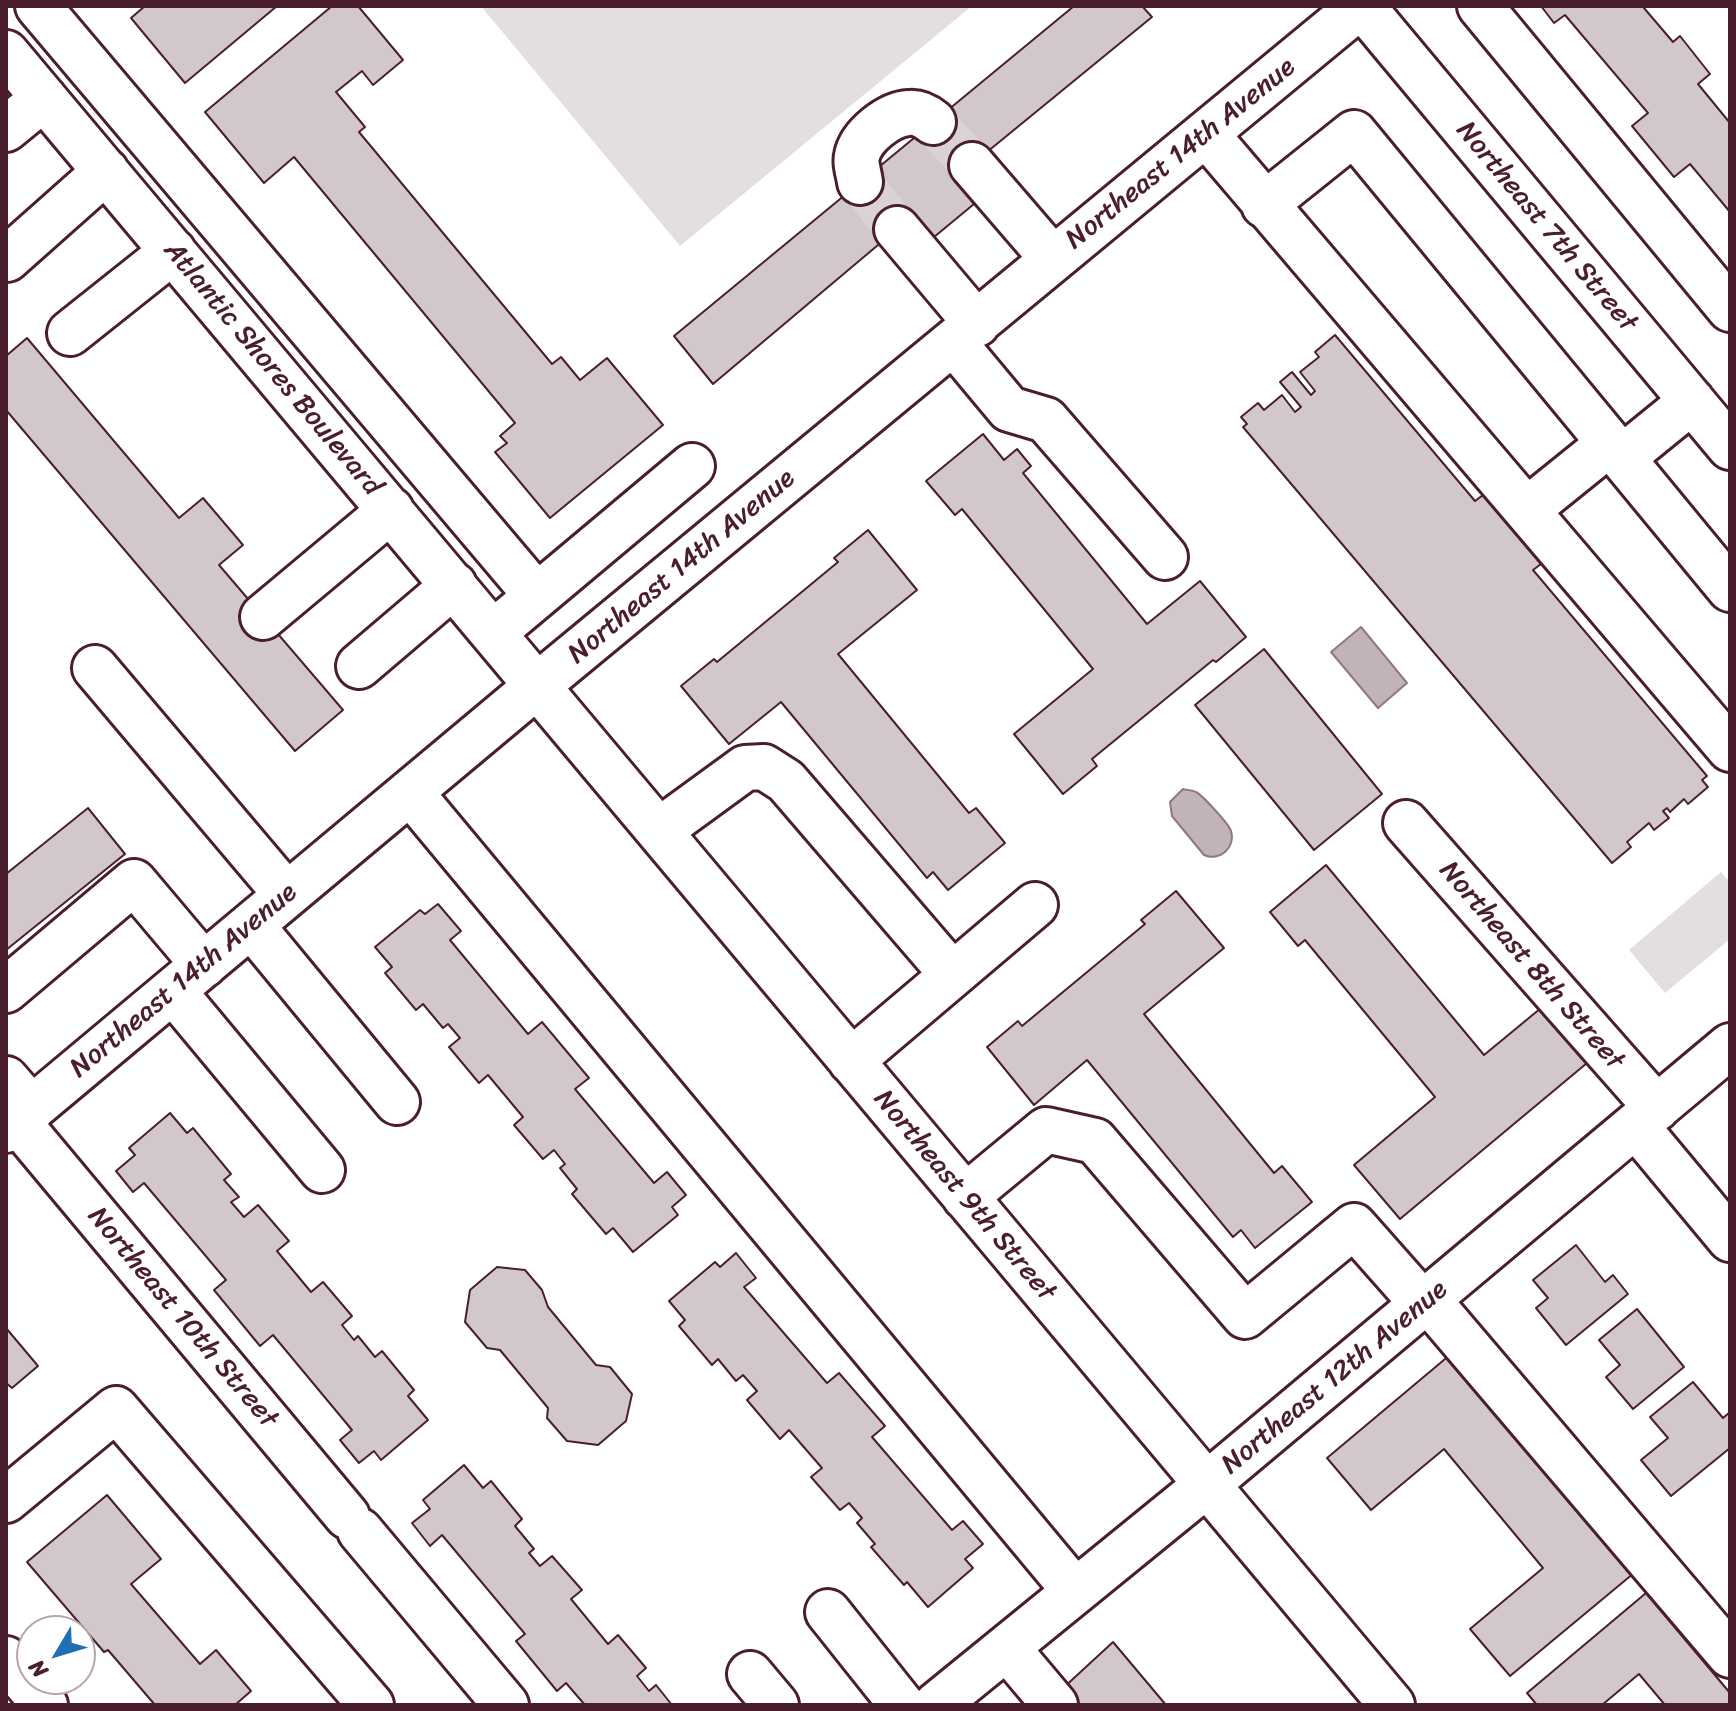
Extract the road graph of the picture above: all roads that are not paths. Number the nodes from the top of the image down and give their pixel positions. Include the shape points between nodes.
1 (38, 6) edge
2 (1361, 6) edge
3 (1480, 6) edge
4 (6, 53) edge
5 (44, 98) junction
6 (933, 122) tunnel mouth
7 (6, 129) edge
8 (1206, 134) junction
9 (972, 165) tunnel mouth
10 (106, 171) junction
11 (860, 182) tunnel mouth
12 (1264, 205) junction
13 (897, 229) tunnel mouth
14 (173, 251) junction
15 (7, 259) edge
16 (1053, 259) junction
17 (1730, 309) edge
18 (70, 333) dead end
19 (965, 333) junction
20 (1682, 390) junction
21 (1612, 446) junction
22 (1730, 447) edge
23 (692, 466) dead end
24 (391, 510) junction
25 (1527, 510) junction
26 (1165, 557) dead end
27 (454, 585) junction
28 (1730, 589) edge
29 (537, 596) junction
30 (263, 617) dead end
31 (494, 632) junction
32 (359, 666) dead end
33 (95, 668) dead end
34 (538, 685) junction
35 (1730, 749) edge
36 (410, 792) junction
37 (1406, 823) dead end
38 (660, 830) junction
39 (287, 895) junction
40 (1035, 905) dead end
41 (251, 925) junction
42 (952, 974) junction
43 (188, 978) junction
44 (6, 990) edge
45 (1730, 1046) edge
46 (851, 1061) junction
47 (397, 1102) dead end
48 (15, 1110) edge
49 (1646, 1117) junction
50 (322, 1170) dead end
51 (965, 1197) junction
52 (1730, 1239) edge
53 (1426, 1302) junction
54 (1205, 1486) junction
55 (6, 1500) edge
56 (1075, 1591) junction
57 (828, 1612) dead end
58 (1007, 1648) junction
59 (1730, 1655) edge
60 (6, 1659) edge
61 (45, 1705) edge
62 (371, 1705) edge
63 (506, 1705) edge
64 (902, 1705) edge
65 (936, 1705) edge
66 (1055, 1705) edge
67 (1392, 1705) edge

1 - 29 street
2 - 8 street, Northeast 14th Avenue
2 - 20 street, Northeast 7th Street
3 - 17 street
4 - 5 street, Atlantic Shores Boulevard
5 - 7 street
5 - 10 street, Atlantic Shores Boulevard
6 - 11 street via 909,113 882,124 856,157
8 - 12 street
8 - 16 street, Northeast 14th Avenue
9 - 16 street
10 - 14 street, Atlantic Shores Boulevard
10 - 15 street
12 - 21 street via 1354,133
12 - 25 street
13 - 19 street
14 - 18 street
14 - 24 street, Atlantic Shores Boulevard
16 - 19 street, Northeast 14th Avenue
19 - 26 street via 1009,409 1046,420
19 - 34 street, Northeast 14th Avenue
20 - 21 street
20 - 22 street, Northeast 7th Street
21 - 25 street
21 - 28 street
23 - 29 street
24 - 27 street, Atlantic Shores Boulevard
24 - 30 street
25 - 35 street
27 - 31 street, Atlantic Shores Boulevard
27 - 32 street
29 - 31 street
31 - 34 street, Atlantic Shores Boulevard
33 - 39 street
34 - 36 street, Northeast 14th Avenue
34 - 38 street, Northeast 9th Street
36 - 39 street, Northeast 14th Avenue
36 - 56 street
37 - 49 street, Northeast 8th Street
38 - 42 street via 745,768 764,767 786,781
38 - 46 street, Northeast 9th Street
39 - 41 street, Northeast 14th Avenue
40 - 42 street
41 - 43 street, Northeast 14th Avenue
41 - 47 street
42 - 46 street
43 - 44 street via 134,882
43 - 48 street, Northeast 14th Avenue
43 - 50 street
45 - 49 street, Northeast 12th Avenue
46 - 51 street, Northeast 9th Street
48 - 63 street, Northeast 10th Street
49 - 52 street, Northeast 8th Street
49 - 53 street, Northeast 12th Avenue
51 - 53 street via 1046,1130 1095,1141 1245,1316 1354,1226
51 - 54 street, Northeast 9th Street
53 - 54 street, Northeast 12th Avenue
53 - 59 street
54 - 56 street, Northeast 12th Avenue
54 - 67 street, Northeast 9th Street
55 - 62 street via 116,1409
56 - 58 street, Northeast 12th Avenue
57 - 64 street
58 - 65 street, Northeast 12th Avenue
58 - 66 street
60 - 61 street

